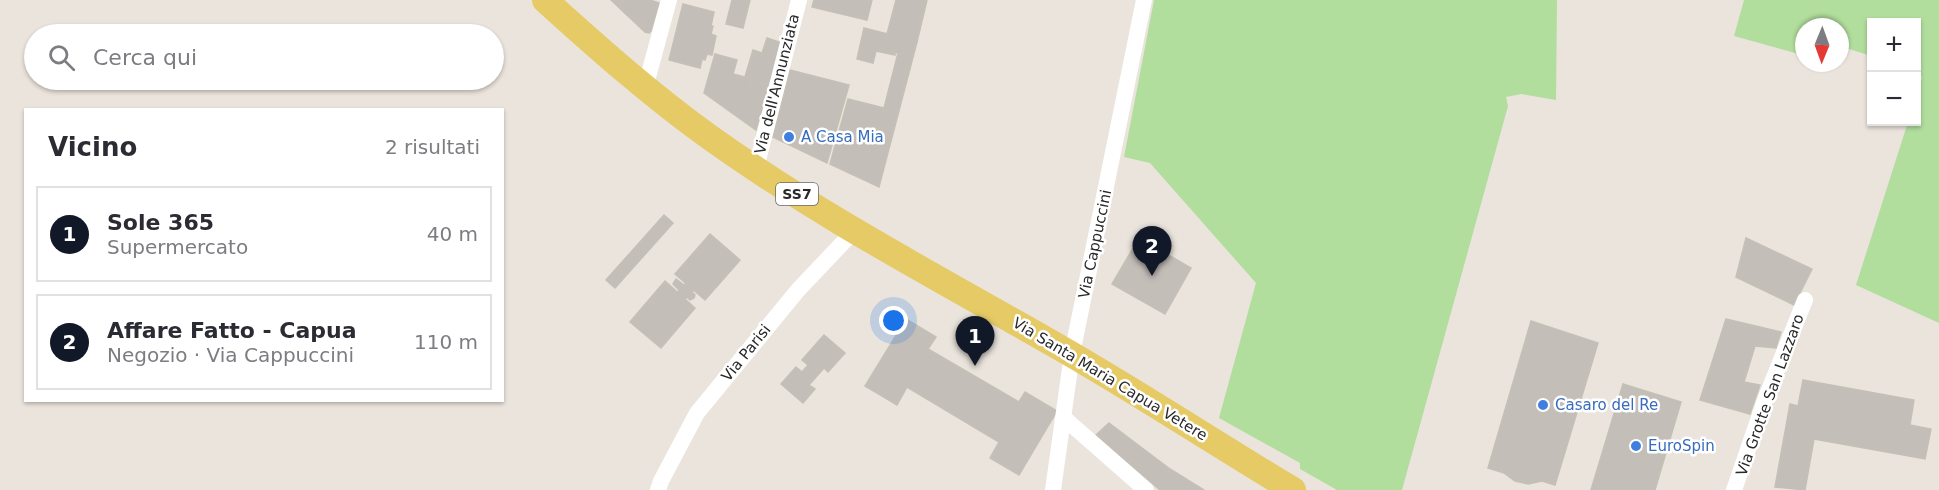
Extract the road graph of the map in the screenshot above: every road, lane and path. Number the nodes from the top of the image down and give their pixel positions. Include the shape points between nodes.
1 (545, 0) edge
2 (669, 0) edge
3 (799, 0) edge
4 (1144, 0) edge
5 (645, 88) junction
6 (756, 168) junction
7 (855, 230) junction
8 (1805, 300) dead end
9 (1072, 354) junction
10 (1064, 418) junction
11 (658, 490) edge
12 (1053, 490) edge
13 (1146, 490) edge
14 (1293, 490) edge
15 (1734, 490) edge

1 - 5 main road, Via Santa Maria Capua Vetere / SS7
2 - 5 street
3 - 6 street, Via dell'Annunziata
4 - 9 street, Via Cappuccini
5 - 6 main road, Via Santa Maria Capua Vetere / SS7
6 - 7 main road, Via Santa Maria Capua Vetere / SS7
7 - 9 main road, Via Santa Maria Capua Vetere / SS7
7 - 11 street, Via Parisi via 798,290 697,413
8 - 15 street, Via Grotte San Lazzaro
9 - 10 street, Via Cappuccini
9 - 14 main road, Via Santa Maria Capua Vetere / SS7
10 - 12 street, Via Cappuccini
10 - 13 street

